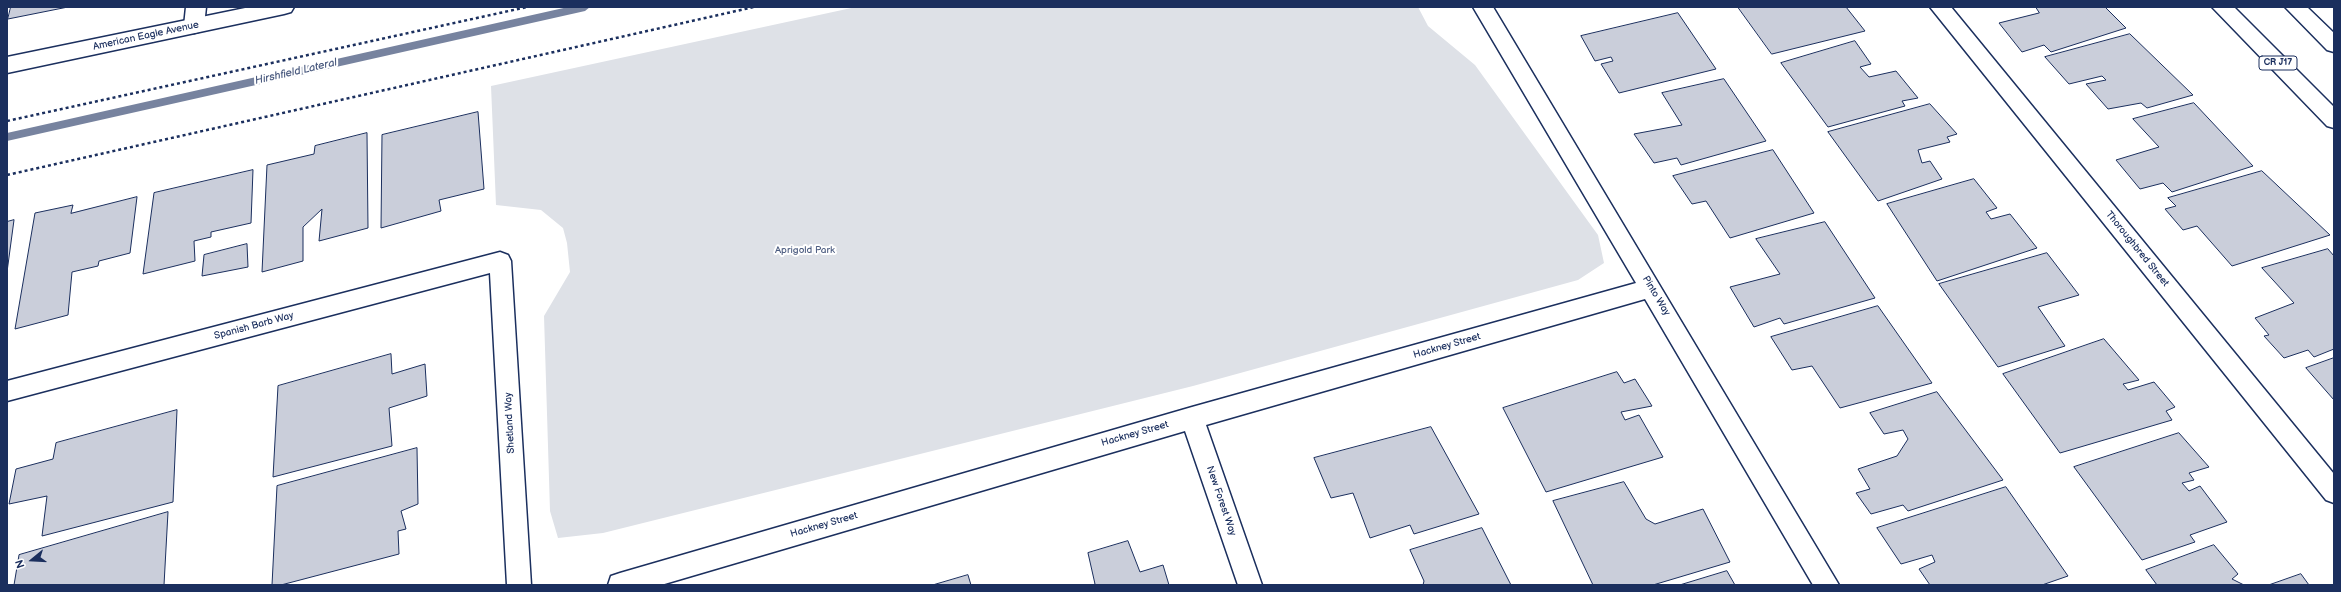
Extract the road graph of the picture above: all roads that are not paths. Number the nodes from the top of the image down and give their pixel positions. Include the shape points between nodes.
1 (196, 7) edge
2 (284, 7) edge
3 (1483, 7) edge
4 (1940, 7) edge
5 (2222, 7) edge
6 (2295, 7) edge
7 (194, 26) junction
8 (2334, 45) edge
9 (7, 65) edge
10 (2334, 120) edge
11 (500, 261) joint
12 (1651, 288) junction
13 (7, 391) edge
14 (1192, 418) junction
15 (2334, 492) edge
16 (519, 585) edge
17 (620, 585) edge
18 (1250, 585) edge
19 (1827, 585) edge

1 - 7 street
2 - 7 street, American Eagle Avenue
3 - 12 street, Pinto Way
4 - 15 street, Thoroughbred Street
5 - 10 street, CR J17
6 - 8 street
7 - 9 street, American Eagle Avenue
11 - 13 street, Spanish Barb Way
11 - 16 street, Shetland Way
12 - 14 street, Hackney Street
12 - 19 street, Pinto Way
14 - 17 street, Hackney Street
14 - 18 street, New Forest Way

